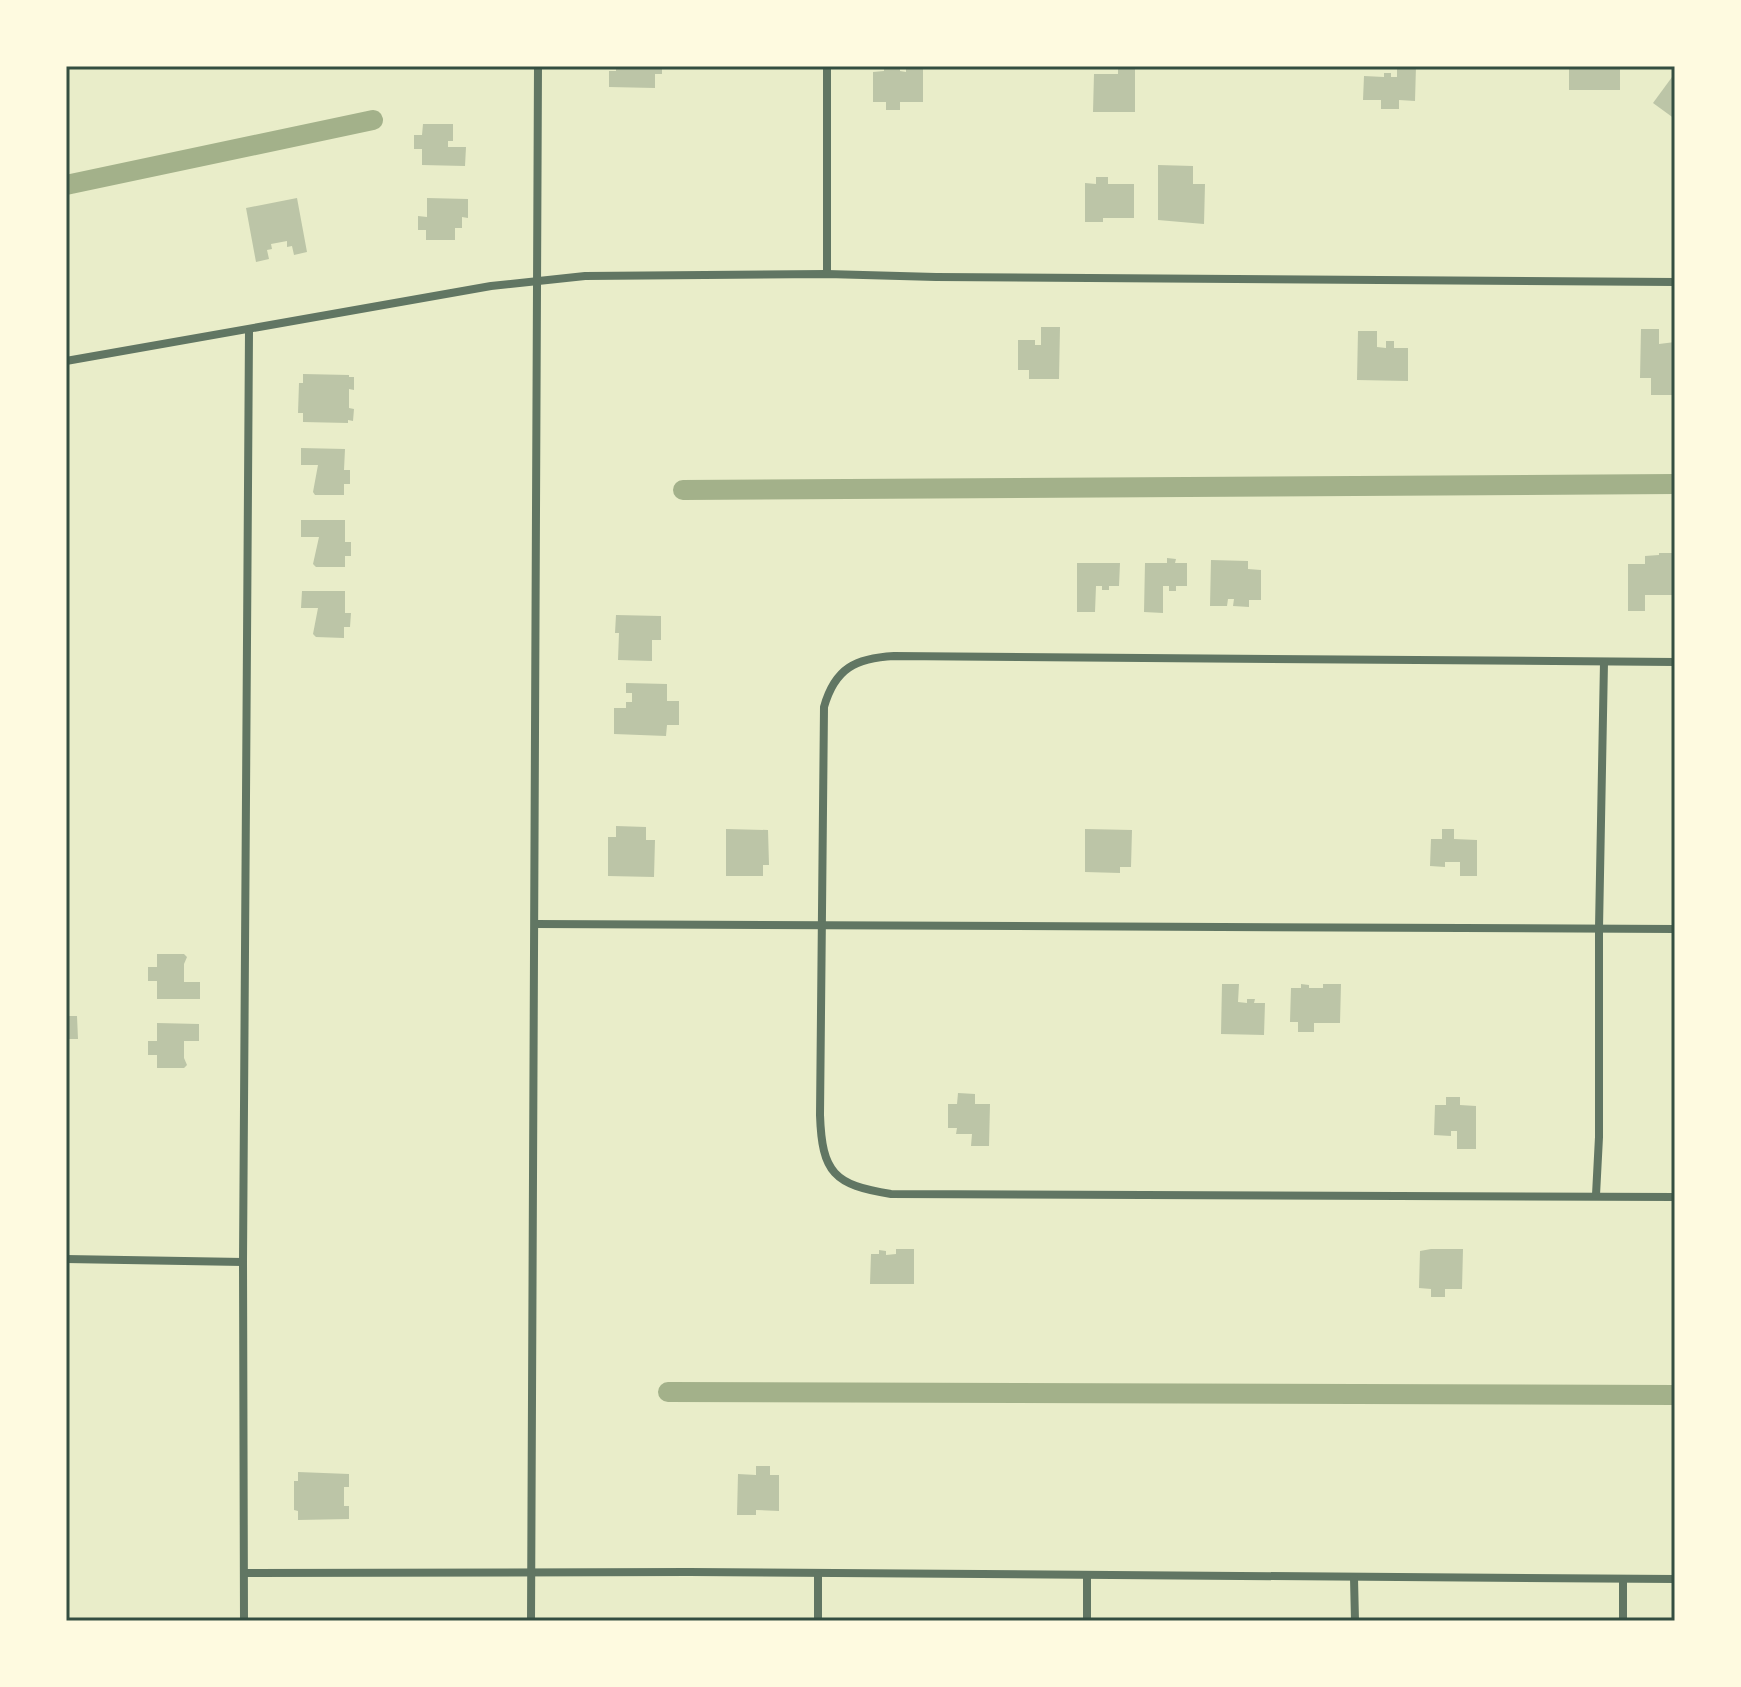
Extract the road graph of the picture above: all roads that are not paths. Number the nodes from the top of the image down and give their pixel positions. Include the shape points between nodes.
1 (538, 66) edge
2 (827, 66) edge
3 (827, 274) junction
4 (538, 280) junction
5 (1675, 282) edge
6 (249, 331) junction
7 (66, 361) edge
8 (1604, 662) junction
9 (1675, 662) edge
10 (535, 924) junction
11 (821, 925) junction
12 (1599, 928) junction
13 (1675, 929) edge
14 (1596, 1195) junction
15 (1675, 1197) edge
16 (66, 1259) edge
17 (243, 1262) junction
18 (531, 1572) junction
19 (244, 1573) junction
20 (818, 1575) junction
21 (1087, 1575) junction
22 (1354, 1578) junction
23 (1623, 1579) junction
24 (1675, 1579) edge
25 (244, 1621) edge
26 (531, 1621) edge
27 (818, 1621) edge
28 (1087, 1621) edge
29 (1355, 1621) edge
30 (1623, 1621) edge

1 - 4 street
2 - 3 street
3 - 4 street
3 - 5 street
4 - 6 street
4 - 10 street
6 - 7 street
6 - 17 street
8 - 9 street
8 - 11 street via 871,657 848,666 830,686 824,707
8 - 12 street
10 - 11 street
10 - 18 street
11 - 12 street
11 - 14 street via 821,1136 825,1158 840,1179 860,1189 891,1194
12 - 13 street
12 - 14 street
14 - 15 street
16 - 17 street
17 - 19 street
18 - 19 street
18 - 20 street
18 - 26 street
19 - 25 street
20 - 21 street
20 - 27 street
21 - 22 street
21 - 28 street
22 - 23 street
22 - 29 street
23 - 24 street
23 - 30 street

